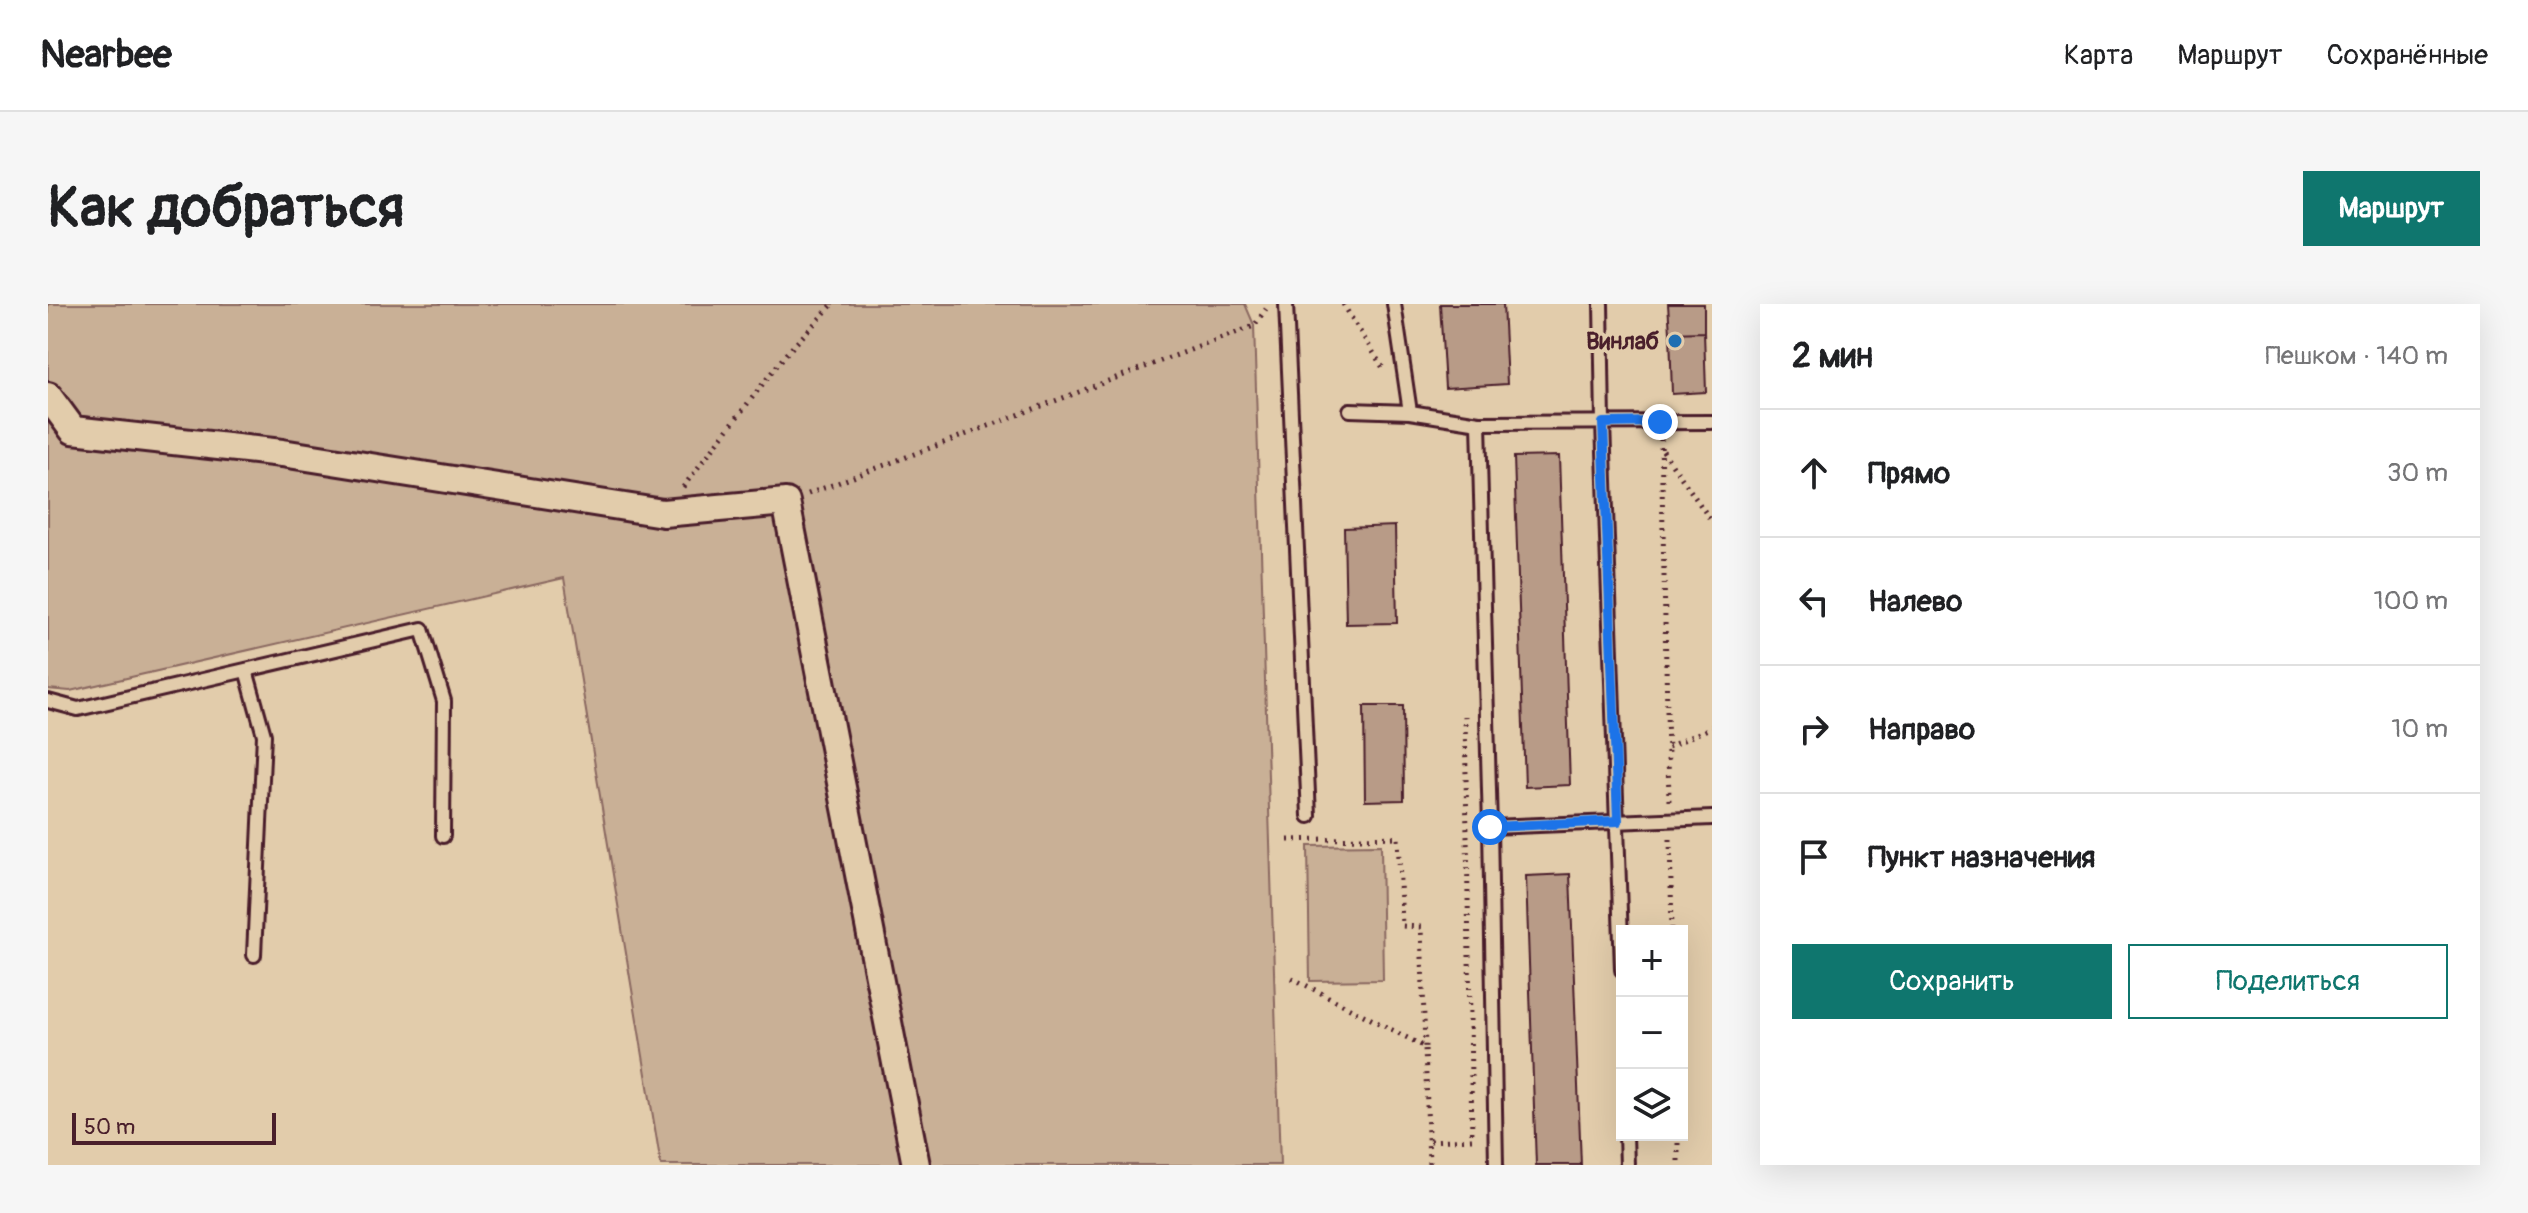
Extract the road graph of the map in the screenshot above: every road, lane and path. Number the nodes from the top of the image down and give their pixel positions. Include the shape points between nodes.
1 (833, 304) edge
2 (1269, 304) edge
3 (1286, 304) edge
4 (1343, 304) edge
5 (1394, 304) edge
6 (1601, 304) edge
7 (1385, 371) dead end
8 (48, 396) edge
9 (1350, 410) dead end
10 (1410, 412) junction
11 (1660, 422) junction
12 (1712, 422) edge
13 (1479, 423) junction
14 (1603, 423) junction
15 (1662, 450) junction
16 (786, 502) junction
17 (663, 513) junction
18 (1712, 522) edge
19 (246, 670) junction
20 (48, 701) edge
21 (1465, 709) dead end
22 (1712, 727) edge
23 (1668, 747) junction
24 (1309, 816) dead end
25 (1712, 818) edge
26 (1669, 819) junction
27 (1618, 821) junction
28 (1490, 827) junction
29 (443, 836) dead end
30 (1288, 840) dead end
31 (1621, 925) edge
32 (1672, 925) edge
33 (254, 955) dead end
34 (1292, 978) dead end
35 (1425, 1047) junction
36 (1430, 1141) junction
37 (1626, 1141) edge
38 (1678, 1141) edge
39 (916, 1165) edge
40 (1429, 1165) edge
41 (1496, 1165) edge
42 (1627, 1165) edge
43 (1678, 1165) edge

1 - 17 path via 786,354
2 - 16 path via 1254,326
3 - 24 lane
4 - 7 path
5 - 10 lane
6 - 14 lane
8 - 17 street via 73,430 282,453
9 - 10 lane
10 - 13 lane
11 - 12 lane
11 - 14 lane
11 - 15 path
13 - 14 lane
13 - 28 lane
14 - 27 lane
15 - 18 path
15 - 23 path
16 - 17 street
16 - 39 street
19 - 20 lane via 78,709
19 - 29 lane via 422,629 444,701
19 - 33 lane via 264,735
21 - 36 path via 1472,1139
22 - 23 path
23 - 26 path
25 - 26 lane
26 - 27 lane
26 - 32 path
27 - 28 lane
27 - 31 lane
28 - 41 lane
30 - 35 path via 1398,837 1402,926 1421,927
34 - 35 path
35 - 36 path
36 - 40 path
37 - 42 lane
38 - 43 path

